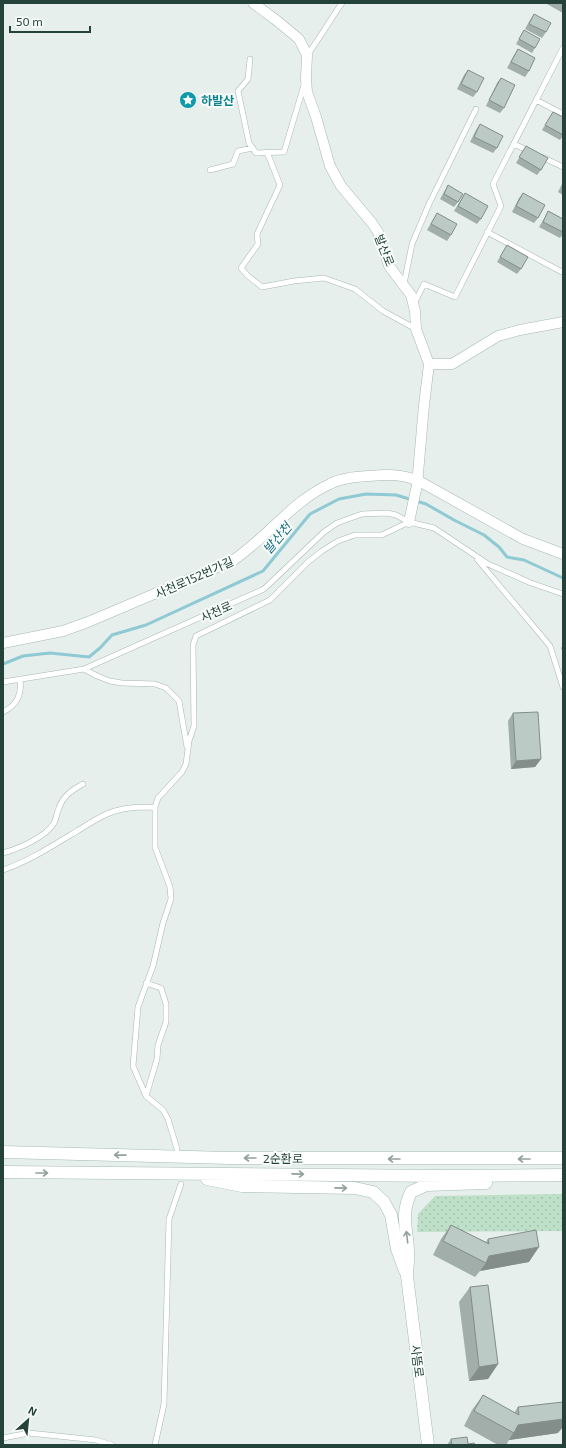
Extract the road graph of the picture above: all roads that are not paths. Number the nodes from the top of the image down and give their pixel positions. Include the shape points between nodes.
1 (253, 3) edge
2 (342, 3) edge
3 (563, 48) edge
4 (307, 55) junction
5 (250, 59) dead end
6 (306, 78) junction
7 (536, 100) junction
8 (476, 109) dead end
9 (563, 114) edge
10 (514, 144) junction
11 (253, 148) junction
12 (267, 152) junction
13 (563, 167) edge
14 (210, 170) dead end
15 (487, 232) junction
16 (562, 272) dead end
17 (404, 285) junction
18 (413, 305) junction
19 (563, 322) edge
20 (416, 329) junction
21 (429, 364) junction
22 (417, 483) junction
23 (410, 518) junction
24 (473, 554) junction
25 (563, 554) edge
26 (563, 594) edge
27 (3, 643) edge
28 (84, 669) junction
29 (20, 679) junction
30 (3, 682) edge
31 (563, 687) edge
32 (3, 712) edge
33 (188, 753) junction
34 (83, 784) dead end
35 (155, 807) junction
36 (3, 854) edge
37 (3, 870) edge
38 (146, 983) junction
39 (146, 1096) junction
40 (177, 1149) dead end
41 (3, 1152) edge
42 (563, 1158) edge
43 (3, 1172) edge
44 (563, 1176) edge
45 (179, 1179) junction
46 (407, 1276) junction
47 (3, 1438) edge
48 (112, 1445) edge
49 (155, 1445) edge
50 (428, 1445) edge

1 - 4 street via 299,39
2 - 4 lane
3 - 7 lane
4 - 6 street, 발산로
5 - 11 lane via 248,79 238,91 249,143
6 - 12 lane via 284,152
6 - 17 street, 발산로 via 307,92 330,166 341,186 378,232 389,266
7 - 9 lane
7 - 10 lane
8 - 17 lane via 412,244
10 - 13 lane
10 - 15 lane via 493,184 501,206
11 - 12 lane via 256,153
11 - 14 lane via 238,151 233,164
12 - 20 lane via 280,185 257,234 258,244 241,268 262,287 324,278 355,289 383,311
15 - 16 lane
15 - 18 lane via 454,297 424,284
17 - 18 street, 발산로
18 - 20 street, 발산로
19 - 21 street via 498,336 452,364
20 - 21 street, 발산로
21 - 22 street
22 - 23 street
22 - 25 street, 사천로152번가길 via 524,539
22 - 27 street, 사천로152번가길 via 406,476 376,475 331,483 303,500 248,551 232,561 63,631
23 - 24 lane, 사천로 via 434,528
23 - 28 lane, 사천로 via 387,513 362,514 337,523 324,532 264,589
23 - 33 lane via 382,535 355,535 338,541 308,562 270,600 196,636 193,645 194,726
24 - 26 lane, 사천로 via 488,564
24 - 31 lane via 550,646
28 - 29 lane, 사천로
28 - 33 lane via 116,682 155,684 166,688 180,701
29 - 30 lane, 사천로
29 - 32 lane via 19,698
33 - 35 lane via 182,772 158,798
34 - 36 lane via 70,791 62,800 54,823 47,831
35 - 37 lane via 114,811
35 - 38 lane via 155,847 170,887 171,899
38 - 39 lane via 138,1007 132,1066
38 - 39 lane via 161,988 166,1004 166,1022
39 - 40 lane via 163,1110
42 -> 41 street, 2순환로 via 237,1158
43 -> 45 street, 2순환로
45 -> 44 street, 2순환로
46 -> 44 street via 408,1252 404,1218 405,1204 411,1192 426,1185
45 -> 46 street via 242,1186 355,1188 373,1192 384,1202 391,1215 397,1249
45 - 49 lane via 168,1219 164,1404
46 - 50 street, 사뜸로
47 - 48 lane via 29,1433 96,1440

